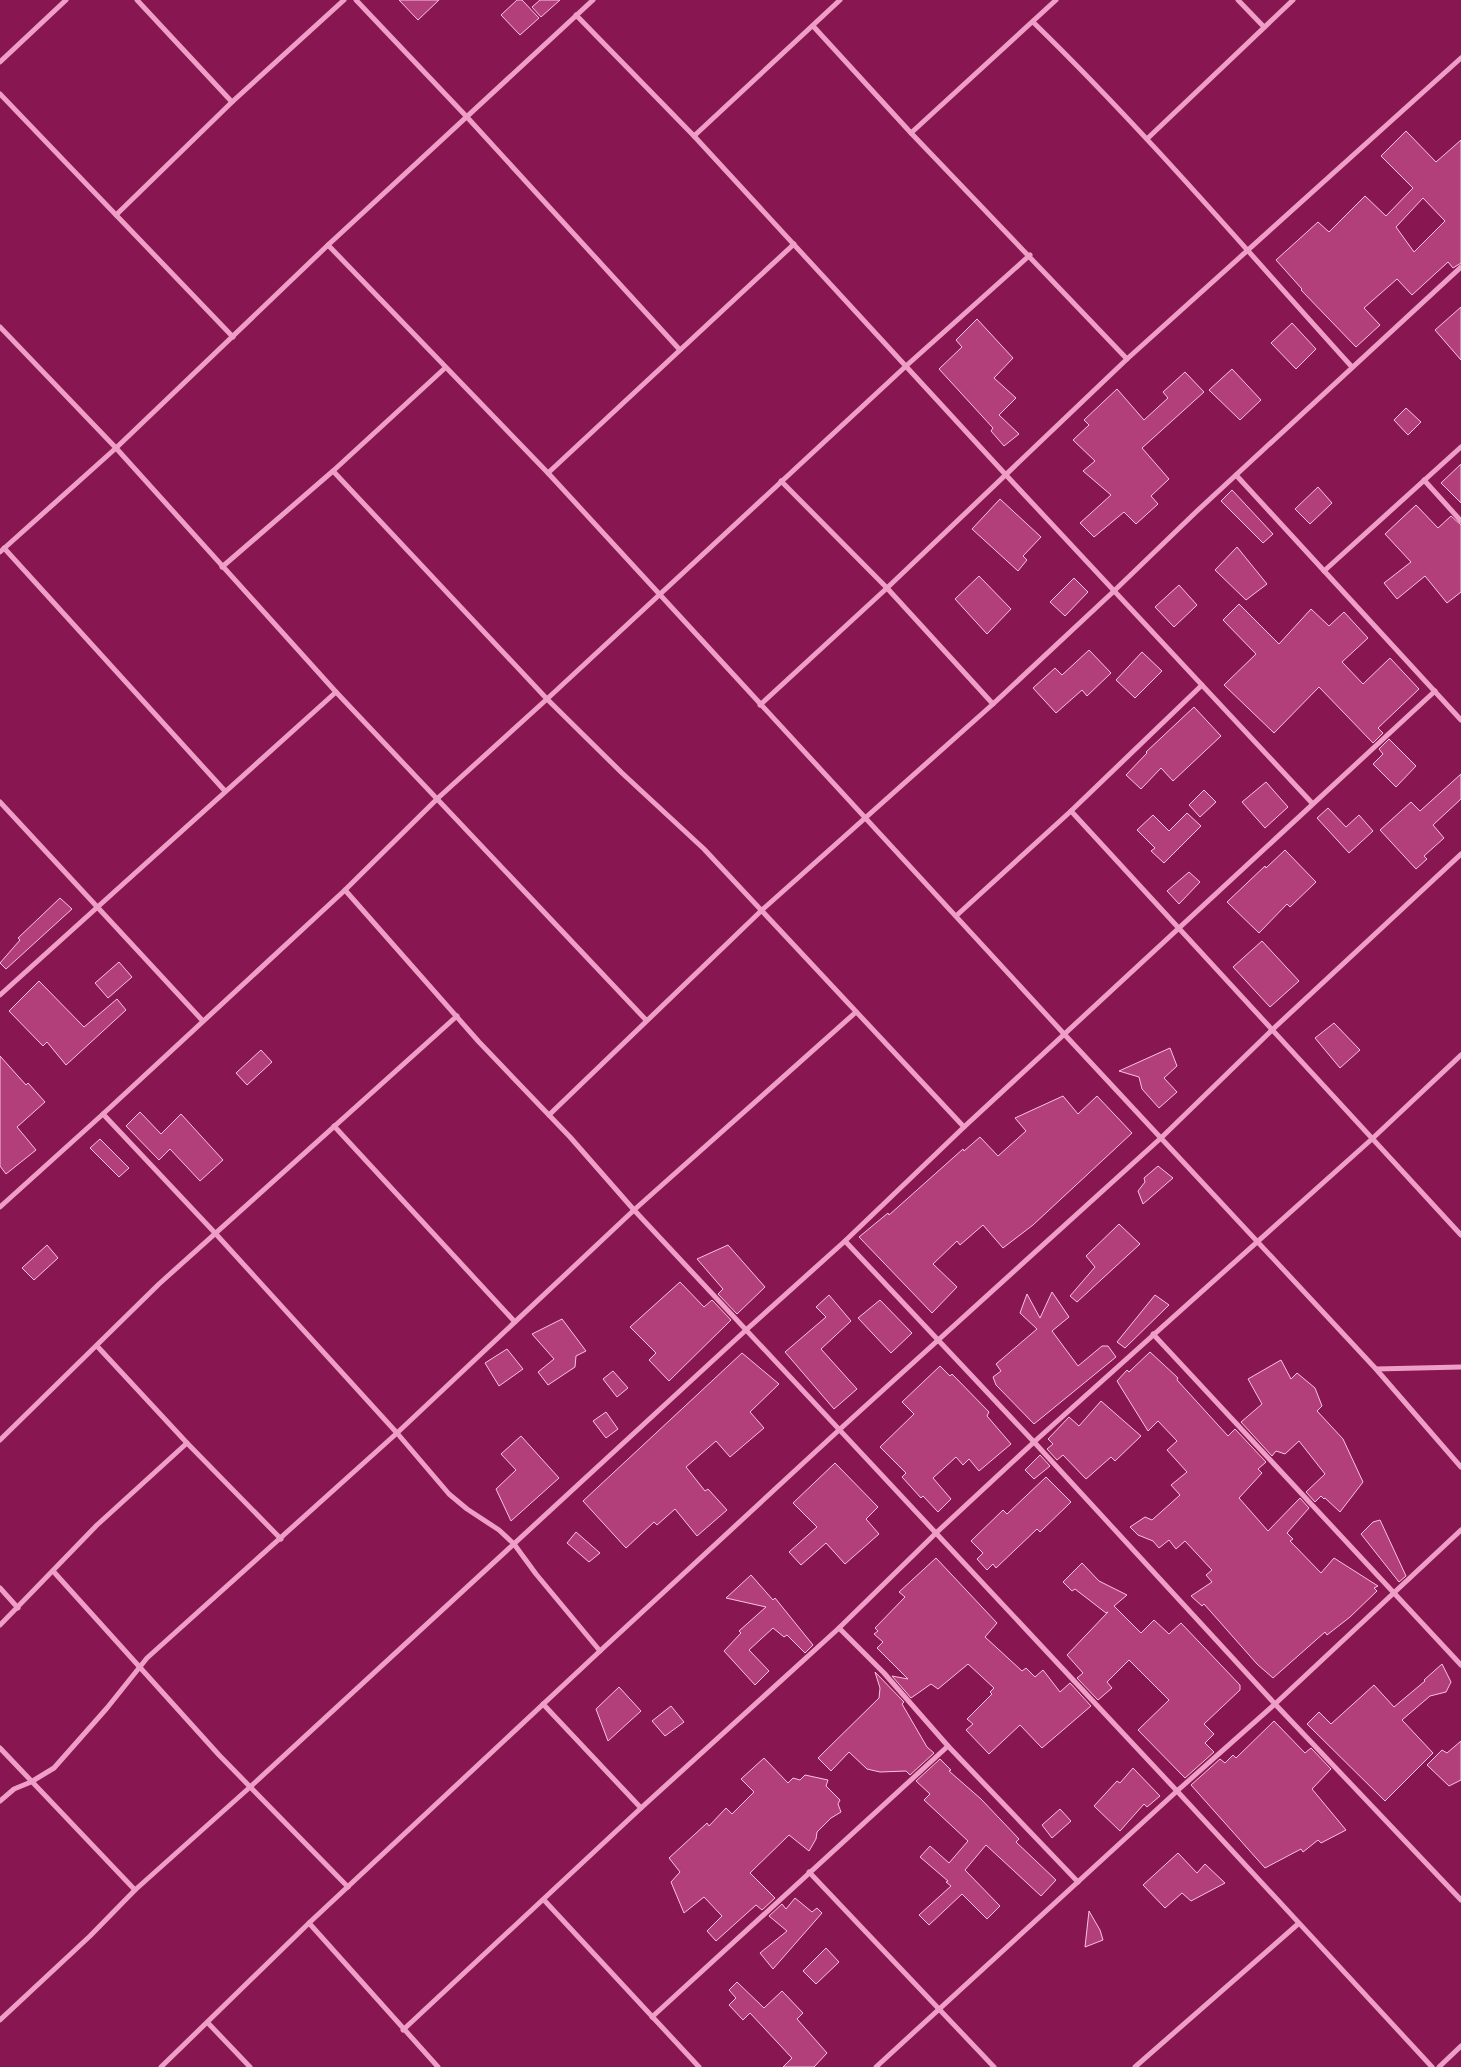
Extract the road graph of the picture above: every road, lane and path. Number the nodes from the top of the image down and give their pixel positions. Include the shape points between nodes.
1 (66, 0) edge
2 (138, 0) edge
3 (344, 0) edge
4 (356, 0) edge
5 (592, 0) edge
6 (840, 0) edge
7 (1056, 0) edge
8 (1238, 0) edge
9 (1293, 0) edge
10 (576, 16) junction
11 (1033, 22) junction
12 (813, 26) junction
13 (1264, 27) junction
14 (1461, 58) edge
15 (0, 62) edge
16 (0, 94) edge
17 (232, 102) junction
18 (466, 116) junction
19 (911, 133) junction
20 (694, 136) junction
21 (1148, 138) junction
22 (116, 215) junction
23 (794, 244) junction
24 (328, 245) junction
25 (1247, 251) junction
26 (1030, 255) junction
27 (1461, 267) edge
28 (0, 327) edge
29 (234, 337) junction
30 (680, 350) junction
31 (1127, 359) junction
32 (906, 366) junction
33 (1352, 367) junction
34 (445, 368) junction
35 (1461, 447) edge
36 (116, 448) junction
37 (333, 471) junction
38 (548, 473) junction
39 (1236, 475) junction
40 (1006, 476) junction
41 (1424, 480) junction
42 (781, 481) junction
43 (1461, 521) edge
44 (2, 550) edge
45 (222, 567) junction
46 (1324, 571) junction
47 (887, 588) junction
48 (1114, 591) junction
49 (658, 595) junction
50 (1202, 685) junction
51 (1434, 691) junction
52 (336, 692) junction
53 (547, 699) junction
54 (993, 704) junction
55 (760, 705) junction
56 (1461, 720) edge
57 (226, 792) junction
58 (438, 798) junction
59 (0, 802) edge
60 (1312, 803) junction
61 (1071, 810) junction
62 (865, 817) junction
63 (1461, 854) edge
64 (345, 890) junction
65 (98, 906) junction
66 (762, 910) junction
67 (956, 916) junction
68 (1179, 929) junction
69 (0, 996) edge
70 (856, 1012) junction
71 (457, 1016) junction
72 (202, 1020) junction
73 (646, 1020) junction
74 (1272, 1030) junction
75 (1065, 1035) junction
76 (1461, 1055) edge
77 (103, 1114) junction
78 (549, 1115) junction
79 (334, 1126) junction
80 (964, 1127) junction
81 (1162, 1137) junction
82 (1373, 1138) junction
83 (0, 1207) edge
84 (634, 1210) junction
85 (215, 1233) junction
86 (1461, 1234) edge
87 (845, 1241) junction
88 (1258, 1242) junction
89 (515, 1322) junction
90 (746, 1330) junction
91 (1153, 1334) junction
92 (937, 1341) junction
93 (97, 1346) junction
94 (1461, 1367) edge
95 (1376, 1369) junction
96 (839, 1430) junction
97 (397, 1433) junction
98 (0, 1440) edge
99 (1034, 1442) junction
100 (187, 1444) junction
101 (1461, 1467) edge
102 (1461, 1530) edge
103 (936, 1533) junction
104 (281, 1539) junction
105 (514, 1544) junction
106 (53, 1570) junction
107 (0, 1588) edge
108 (1395, 1594) junction
109 (18, 1608) junction
110 (0, 1626) edge
111 (839, 1628) junction
112 (600, 1651) junction
113 (1461, 1665) edge
114 (140, 1667) junction
115 (543, 1704) junction
116 (1275, 1704) junction
117 (948, 1746) junction
118 (0, 1748) edge
119 (31, 1782) junction
120 (249, 1788) junction
121 (1177, 1790) junction
122 (0, 1801) edge
123 (641, 1808) junction
124 (810, 1872) junction
125 (1078, 1882) junction
126 (348, 1887) junction
127 (135, 1890) junction
128 (544, 1900) junction
129 (1461, 1900) edge
130 (309, 1924) junction
131 (1298, 1924) junction
132 (939, 2009) junction
133 (652, 2017) junction
134 (0, 2020) edge
135 (208, 2023) junction
136 (403, 2030) junction
137 (1461, 2046) edge
138 (161, 2067) edge
139 (250, 2067) edge
140 (438, 2067) edge
141 (699, 2067) edge
142 (876, 2067) edge
143 (994, 2067) edge
144 (1135, 2067) edge
145 (1432, 2067) edge
146 (1439, 2067) edge

1 - 15 street
2 - 17 street
3 - 17 street
4 - 18 street
5 - 10 street
6 - 12 street
7 - 11 street
8 - 13 street
9 - 13 street
10 - 18 street
10 - 20 street
11 - 19 street
11 - 21 street
12 - 19 street
12 - 20 street
13 - 21 street
14 - 25 street
16 - 22 street
17 - 22 street
18 - 24 street
18 - 30 street
19 - 26 street
20 - 23 street
21 - 25 street
22 - 29 street
23 - 30 street
23 - 32 street
24 - 29 street
24 - 34 street
25 - 31 street
25 - 33 street
26 - 31 street
26 - 32 street
27 - 33 street
28 - 36 street
29 - 36 street
30 - 38 street
31 - 40 street
32 - 40 street
32 - 42 street
33 - 39 street
34 - 37 street
34 - 38 street
35 - 41 street
36 - 44 street
36 - 45 street
37 - 45 street
37 - 53 street
38 - 49 street
39 - 46 street
39 - 48 street
40 - 47 street
40 - 48 street
41 - 43 street
41 - 46 street
42 - 47 street
42 - 49 street
44 - 57 street
45 - 52 street
46 - 51 street
47 - 54 street
47 - 55 street
48 - 50 street
48 - 54 street
49 - 53 street
49 - 55 street
50 - 60 street
50 - 61 street
51 - 56 street
51 - 60 street
52 - 57 street
52 - 58 street
53 - 58 street
53 - 66 street via 704,849
54 - 62 street
55 - 62 street
57 - 65 street
58 - 64 street
58 - 73 street
59 - 65 street
60 - 68 street
61 - 67 street
61 - 68 street
62 - 66 street
62 - 67 street
63 - 74 street
64 - 71 street
64 - 72 street
65 - 69 street
65 - 72 street
66 - 70 street
66 - 73 street
67 - 75 street
68 - 74 street
68 - 75 street
70 - 80 street
70 - 84 street
71 - 78 street
71 - 79 street
72 - 77 street
73 - 78 street
74 - 81 street
74 - 82 street
75 - 80 street
75 - 81 street
76 - 82 street
77 - 83 street
77 - 85 street
78 - 84 street
79 - 85 street
79 - 89 street
80 - 87 street
81 - 88 street
81 - 92 street
82 - 86 street
82 - 88 street
84 - 89 street
84 - 90 street
85 - 93 street
85 - 97 street
87 - 90 street
87 - 92 street
88 - 91 street
88 - 95 street
89 - 97 street
90 - 96 street
90 - 105 street
91 - 99 street
91 - 108 street
92 - 96 street
92 - 99 street
93 - 98 street
93 - 100 street
94 - 95 street
95 - 101 street
96 - 103 street
96 - 112 street
97 - 104 street
97 - 105 street via 459,1503
99 - 103 street
99 - 116 street
100 - 104 street
100 - 106 street
102 - 108 street
103 - 111 street
103 - 121 street
104 - 114 street via 170,1636
105 - 112 street
105 - 120 street
106 - 109 street
106 - 114 street
107 - 109 street
108 - 113 street
108 - 116 street
109 - 110 street
111 - 117 street via 884,1673
111 - 123 street
112 - 115 street
114 - 119 street via 63,1760
114 - 120 street
115 - 123 street
115 - 126 street
116 - 121 street
116 - 129 street
117 - 124 street
117 - 125 street
118 - 119 street
119 - 122 street via 14,1789
119 - 127 street
120 - 126 street
120 - 127 street
121 - 125 street
121 - 131 street
123 - 128 street
124 - 132 street
124 - 133 street
125 - 132 street
126 - 130 street
127 - 134 street
128 - 133 street
128 - 136 street
130 - 135 street
130 - 136 street
131 - 144 street
131 - 145 street
132 - 142 street
132 - 143 street
133 - 141 street
135 - 138 street
135 - 139 street
136 - 140 street
137 - 146 street

